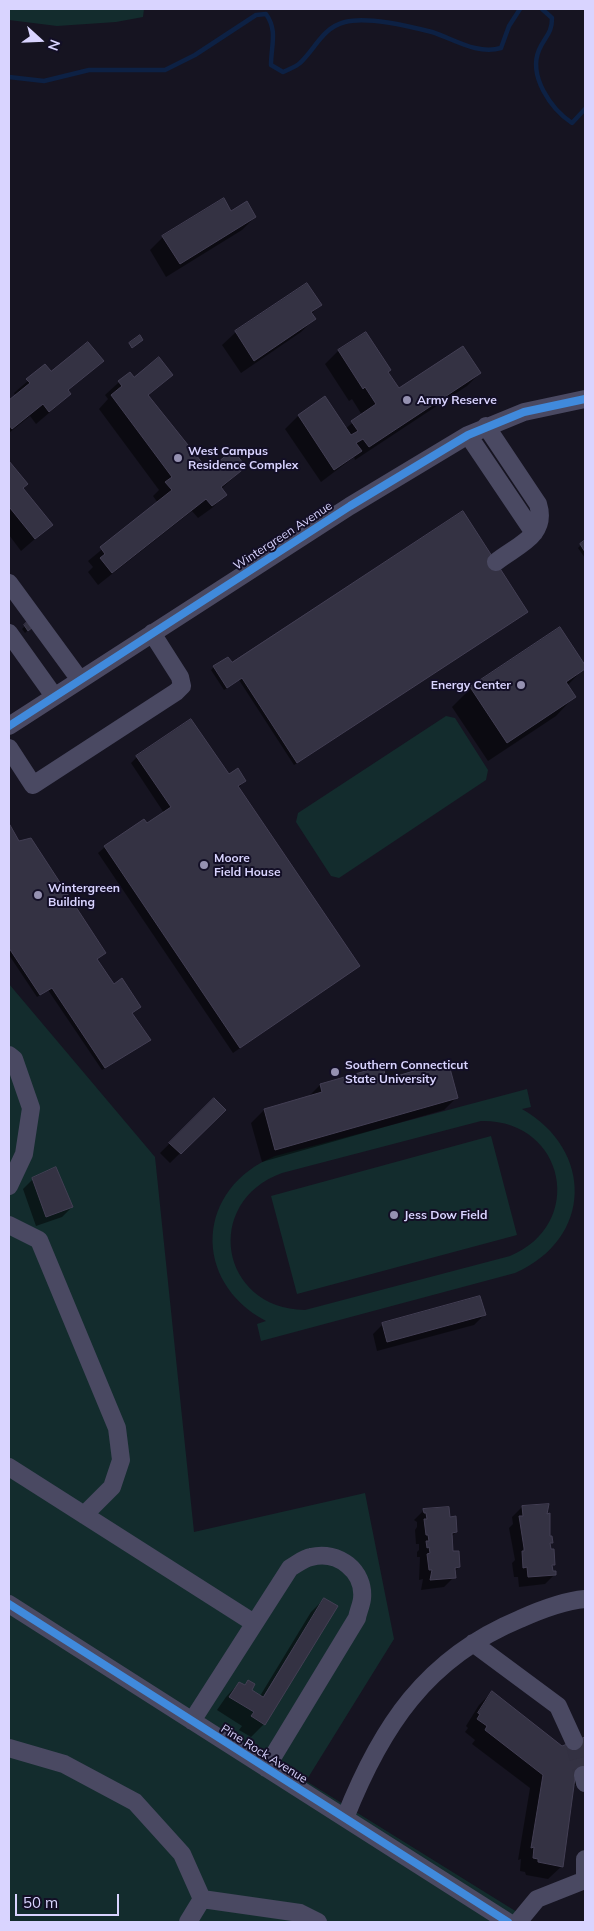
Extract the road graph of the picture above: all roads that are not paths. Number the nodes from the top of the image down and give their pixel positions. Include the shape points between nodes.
1 (585, 399) edge
2 (486, 426) junction
3 (468, 436) junction
4 (537, 530) junction
5 (496, 562) dead end
6 (9, 583) edge
7 (152, 633) junction
8 (9, 634) edge
9 (80, 680) junction
10 (54, 696) junction
11 (9, 726) edge
12 (9, 748) edge
13 (9, 1055) edge
14 (9, 1186) edge
15 (10, 1221) edge
16 (9, 1467) edge
17 (84, 1515) junction
18 (585, 1599) edge
19 (9, 1604) edge
20 (254, 1623) junction
21 (474, 1643) junction
22 (192, 1721) junction
23 (574, 1741) tunnel mouth
24 (9, 1748) edge
25 (266, 1768) junction
26 (345, 1818) junction
27 (585, 1859) edge
28 (585, 1874) edge
29 (585, 1880) edge
30 (202, 1899) junction
31 (188, 1922) edge
32 (318, 1922) edge
33 (508, 1922) edge
34 (518, 1922) edge

1 - 2 street, Wintergreen Avenue via 524,412
2 - 3 street, Wintergreen Avenue
2 - 4 street via 538,504 542,515
3 - 4 street
3 - 7 street, Wintergreen Avenue via 359,501
4 - 5 street
6 - 9 street
7 - 9 street, Wintergreen Avenue
7 - 12 street via 180,677 182,686 176,692 33,785
8 - 10 street
9 - 10 street, Wintergreen Avenue
10 - 11 street, Wintergreen Avenue
13 - 14 street via 14,1059 31,1108 24,1154
15 - 17 street via 39,1240 117,1428 121,1460 112,1488
16 - 17 street
17 - 20 street
18 - 21 street via 541,1610 499,1627
19 - 22 street, Pine Rock Avenue
20 - 22 street
20 - 25 street via 290,1568 310,1557 344,1560 359,1579 362,1598 357,1618
21 - 23 street via 558,1706
21 - 26 street via 437,1670 412,1696 373,1752
22 - 25 street, Pine Rock Avenue
24 - 30 street via 64,1764 135,1802 182,1854
25 - 26 street, Pine Rock Avenue
26 - 33 street, Pine Rock Avenue
27 - 28 street
29 - 34 street via 537,1899
30 - 31 street
30 - 32 street via 300,1913

